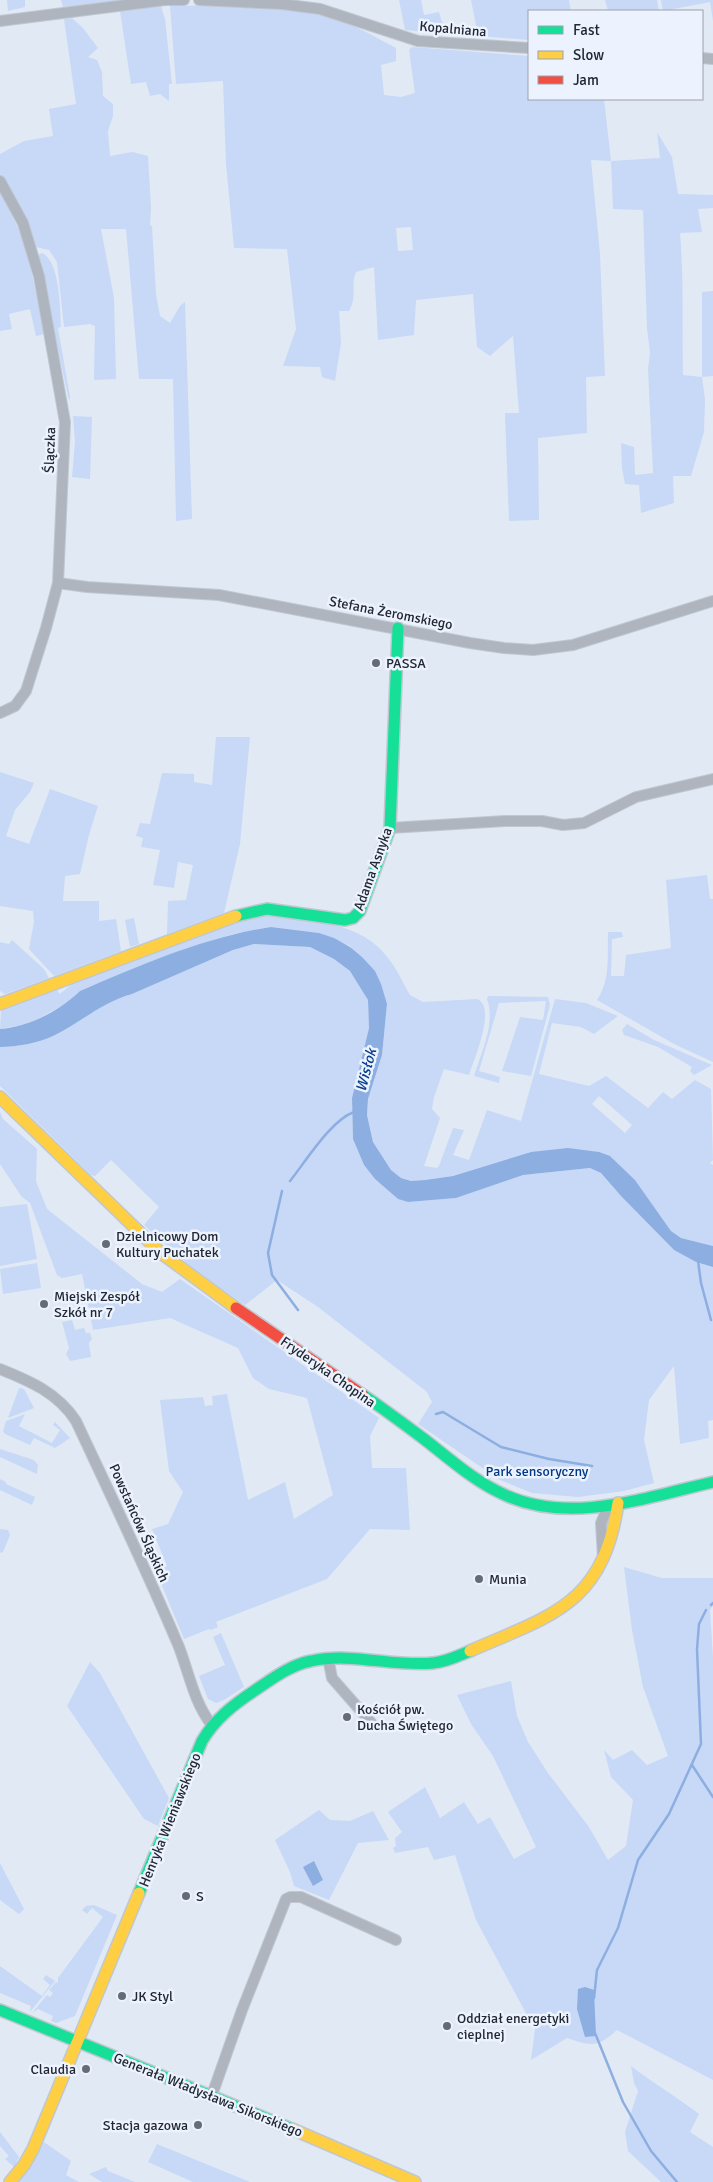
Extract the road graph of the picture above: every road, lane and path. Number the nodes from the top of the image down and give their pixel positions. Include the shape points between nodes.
1 (184, 0) edge
2 (199, 0) edge
3 (0, 21) edge
4 (528, 48) edge
5 (0, 181) edge
6 (58, 583) junction
7 (713, 601) edge
8 (398, 628) junction
9 (0, 713) edge
10 (713, 779) edge
11 (390, 828) junction
12 (0, 1004) edge
13 (0, 1097) edge
14 (0, 1369) edge
15 (713, 1482) edge
16 (636, 1498) junction
17 (614, 1504) junction
18 (582, 1508) junction
19 (616, 1520) junction
20 (601, 1523) junction
21 (603, 1557) junction
22 (328, 1658) junction
23 (211, 1724) junction
24 (374, 1726) dead end
25 (396, 1940) dead end
26 (0, 2010) edge
27 (77, 2042) junction
28 (212, 2095) junction
29 (10, 2182) edge
30 (415, 2182) edge

1 - 3 street
2 - 4 street, Kopalniana via 320,9 418,41
5 - 6 street, Ślączka via 23,223 39,276 66,422
6 - 8 street, Stefana Żeromskiego via 219,595
6 - 9 street, Ślączka via 26,691 15,706
7 - 8 street, Stefana Żeromskiego via 573,645 533,650 497,647
8 - 11 street, Adama Asnyka
10 - 11 street via 636,797 584,823 505,820
11 - 12 street, Adama Asnyka via 360,911 354,918 330,919 265,909 125,956
13 - 18 street, Fryderyka Chopina via 162,1253 206,1288 493,1490 520,1501
14 - 23 street, Powstańców Śląskich via 30,1380 48,1392 70,1411 76,1421 179,1648 202,1714
15 - 16 street, Fryderyka Chopina
16 - 17 street, Fryderyka Chopina
16 - 19 street
17 - 18 street, Fryderyka Chopina
17 - 19 street, Henryka Wieniawskiego
17 - 20 street via 603,1514
18 - 20 street
19 - 21 street, Henryka Wieniawskiego
20 - 21 street
21 - 22 street, Henryka Wieniawskiego via 584,1590 565,1607 460,1654 437,1662 414,1664
22 - 23 street, Henryka Wieniawskiego via 291,1668 245,1697
22 - 24 street via 332,1678
23 - 27 street, Henryka Wieniawskiego
25 - 28 street via 301,1897 286,1899
26 - 27 street, Generała Władysława Sikorskiego
27 - 28 street, Generała Władysława Sikorskiego
27 - 29 street, Henryka Wieniawskiego via 33,2149
28 - 30 street, Generała Władysława Sikorskiego

